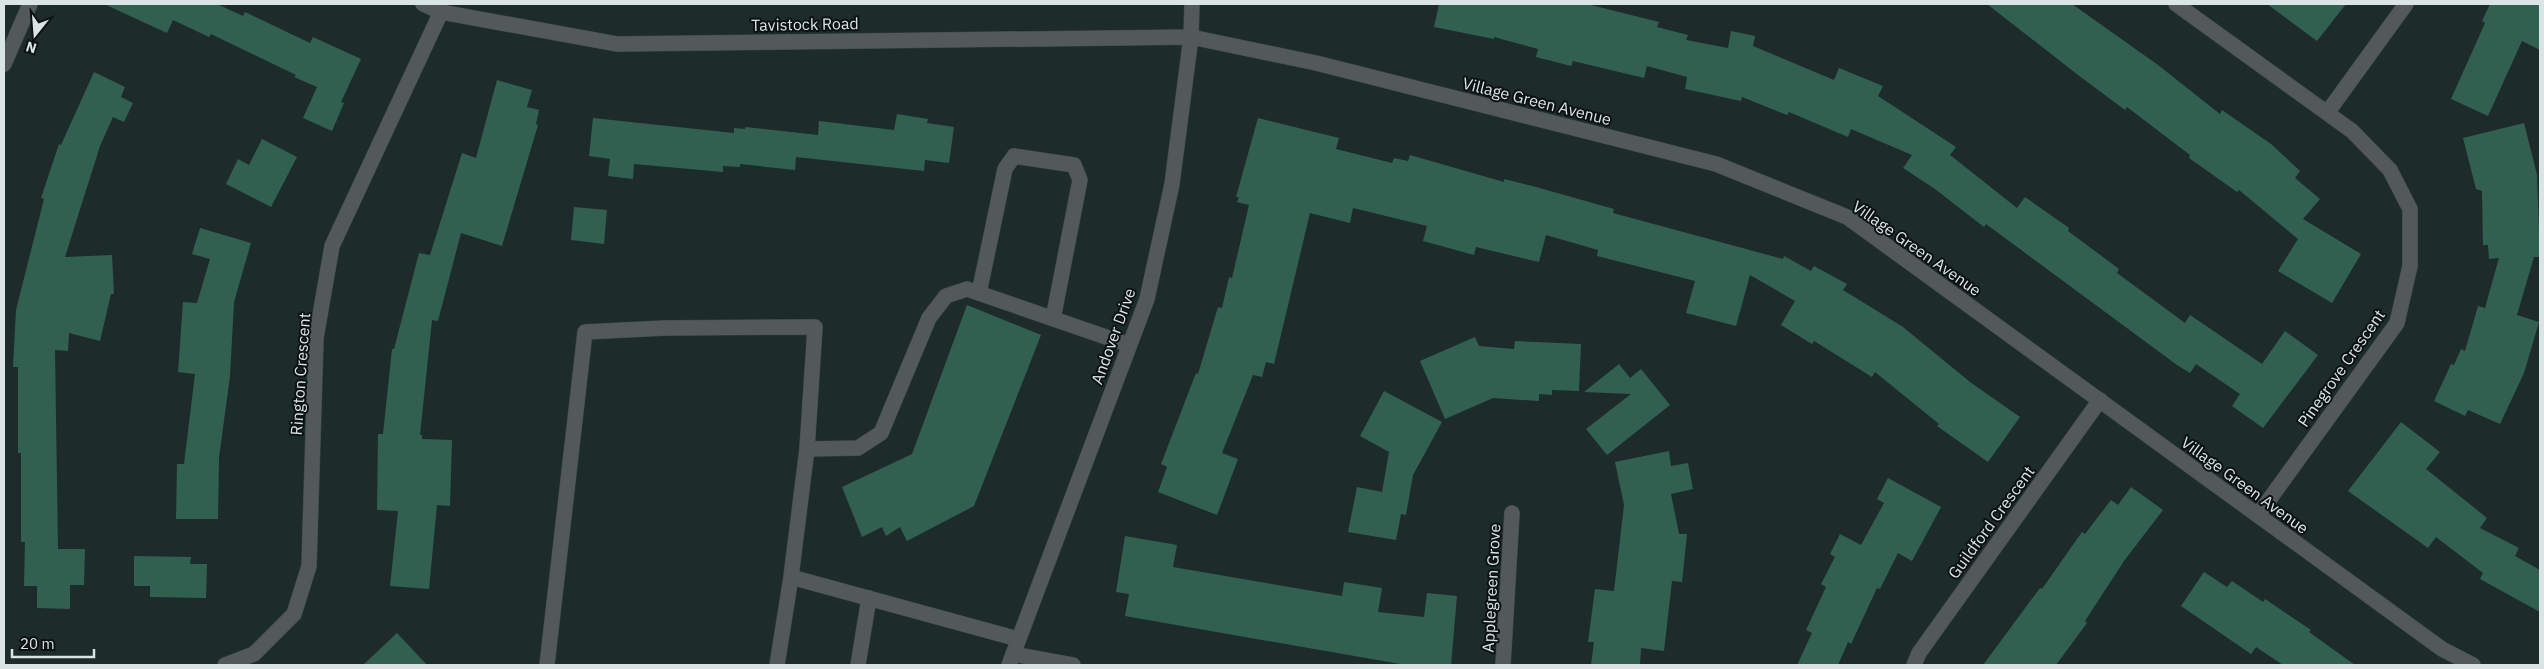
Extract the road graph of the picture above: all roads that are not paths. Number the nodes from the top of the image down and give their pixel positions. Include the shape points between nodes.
1 (30, 4) edge
2 (423, 4) edge
3 (1192, 4) edge
4 (2176, 4) edge
5 (2406, 4) edge
6 (441, 12) junction
7 (1191, 38) junction
8 (4, 64) edge
9 (2327, 113) junction
10 (979, 293) junction
11 (1053, 319) junction
12 (1129, 345) junction
13 (2100, 400) junction
14 (806, 449) junction
15 (1512, 513) dead end
16 (2258, 516) junction
17 (790, 577) junction
18 (869, 598) junction
19 (1018, 639) junction
20 (1011, 660) edge
21 (225, 665) edge
22 (547, 665) edge
23 (777, 665) edge
24 (858, 665) edge
25 (1072, 665) edge
26 (1503, 665) edge
27 (1914, 665) edge
28 (2473, 665) edge

1 - 8 street
2 - 6 street, Tavistock Road
3 - 7 street, Andover Drive
4 - 9 street, Pinegrove Crescent
5 - 9 street
6 - 7 street, Tavistock Road via 617,44
6 - 21 street, Rington Crescent via 332,246 316,338 309,566 294,614 254,654
7 - 12 street, Andover Drive via 1172,184 1147,299
7 - 13 street, Village Green Avenue via 1316,63 1716,164 1848,217
9 - 16 street, Pinegrove Crescent via 2352,131 2390,170 2410,209 2410,266 2398,323
10 - 11 street
10 - 11 street via 1005,169 1014,156 1074,165 1080,180
10 - 14 street via 967,289 946,296 929,318 881,433 858,448
11 - 12 street
12 - 19 street, Andover Drive
13 - 16 street, Village Green Avenue
13 - 27 street, Guildford Crescent via 1919,653
14 - 17 street
14 - 22 street via 815,327 585,332
15 - 26 street, Applegreen Grove
16 - 28 street, Village Green Avenue via 2442,649
17 - 18 street
17 - 23 street
18 - 19 street
18 - 24 street
19 - 20 street, Andover Drive
20 - 25 street

